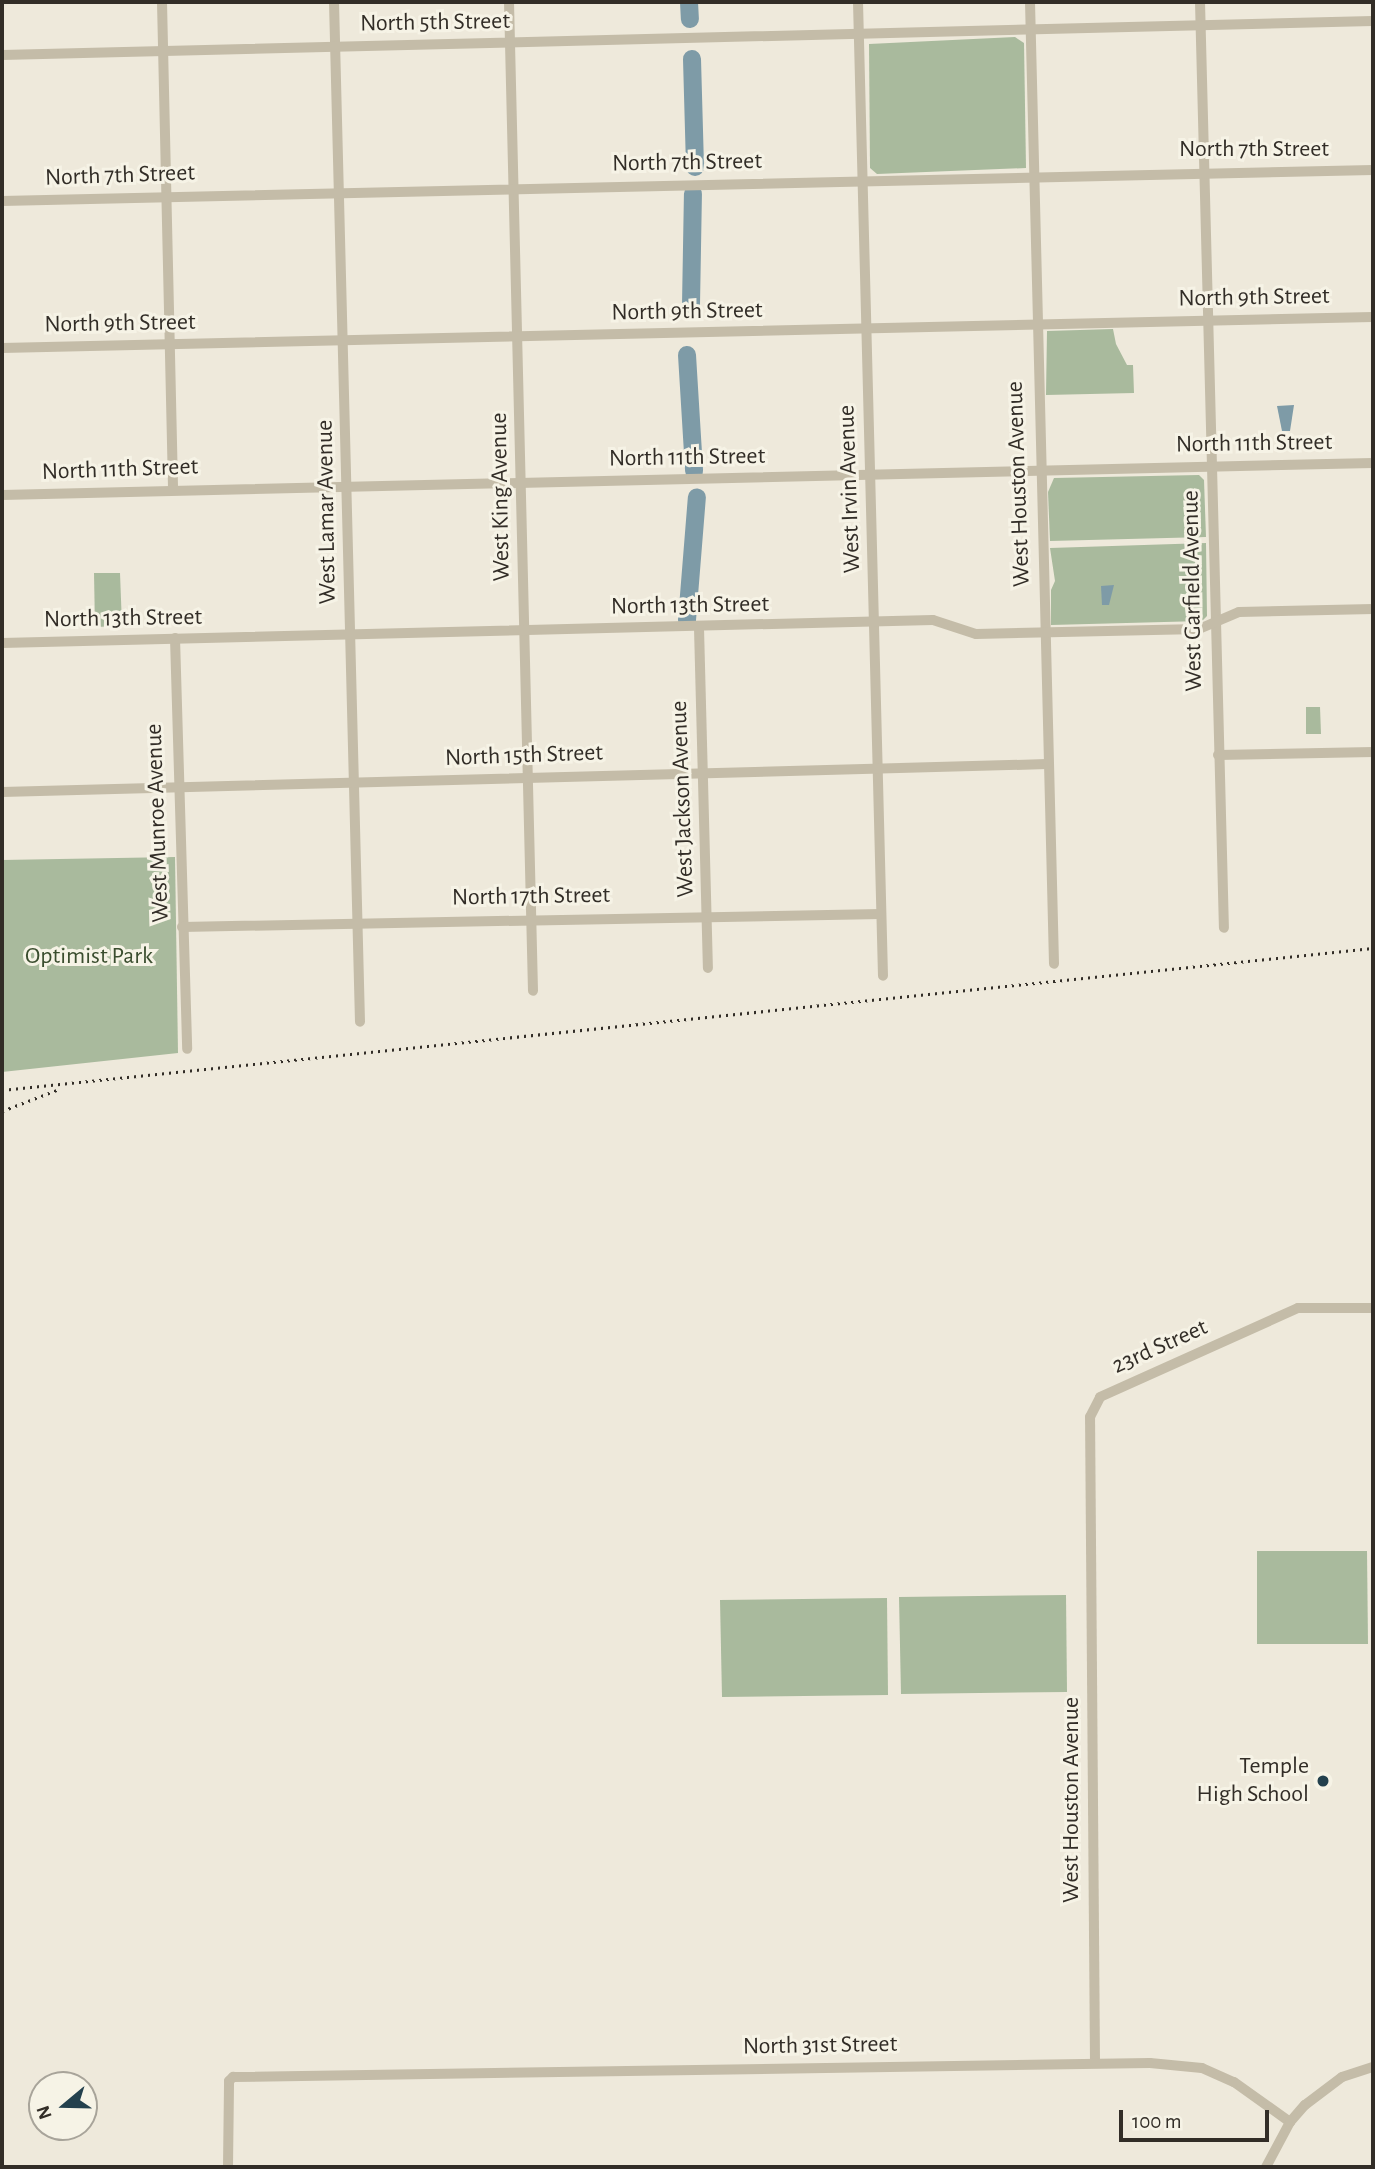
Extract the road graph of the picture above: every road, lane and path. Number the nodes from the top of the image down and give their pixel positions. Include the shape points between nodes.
1 (162, 2) edge
2 (334, 2) edge
3 (509, 2) edge
4 (858, 2) edge
5 (1030, 2) edge
6 (1200, 2) edge
7 (1373, 21) edge
8 (1200, 24) junction
9 (1031, 28) junction
10 (859, 34) junction
11 (511, 43) junction
12 (335, 46) junction
13 (163, 50) junction
14 (2, 55) edge
15 (1373, 170) edge
16 (1203, 171) junction
17 (1034, 176) junction
18 (862, 180) junction
19 (514, 188) junction
20 (338, 193) junction
21 (165, 196) junction
22 (2, 201) edge
23 (1373, 317) edge
24 (1208, 319) junction
25 (1036, 325) junction
26 (866, 328) junction
27 (519, 337) junction
28 (344, 340) junction
29 (169, 344) junction
30 (2, 348) edge
31 (1373, 463) edge
32 (1211, 466) junction
33 (1038, 471) junction
34 (871, 476) junction
35 (521, 482) junction
36 (347, 485) junction
37 (173, 488) junction
38 (2, 495) edge
39 (1373, 608) edge
40 (875, 621) junction
41 (1215, 621) junction
42 (699, 628) junction
43 (525, 630) junction
44 (1045, 632) junction
45 (351, 636) junction
46 (175, 638) junction
47 (2, 643) edge
48 (1373, 752) edge
49 (1218, 755) junction
50 (1047, 764) junction
51 (878, 768) junction
52 (703, 773) junction
53 (529, 777) junction
54 (354, 783) junction
55 (177, 786) junction
56 (2, 792) edge
57 (707, 914) junction
58 (881, 914) junction
59 (533, 919) junction
60 (358, 922) junction
61 (182, 927) junction
62 (1224, 928) dead end
63 (1054, 964) dead end
64 (708, 968) dead end
65 (883, 976) dead end
66 (533, 991) dead end
67 (360, 1022) dead end
68 (187, 1049) dead end
69 (1373, 1308) edge
70 (1091, 1537) joint
71 (1095, 2063) junction
72 (1373, 2067) edge
73 (1290, 2122) junction
74 (228, 2167) edge
75 (1266, 2167) edge

1 - 13 street
2 - 12 street, West Lamar Avenue
3 - 11 street, West King Avenue
4 - 10 street, West Irvin Avenue
5 - 9 street, West Houston Avenue
6 - 8 street, West Garfield Avenue
7 - 8 street, North 5th Street
8 - 9 street, North 5th Street
8 - 16 street, West Garfield Avenue
9 - 10 street, North 5th Street
9 - 17 street, West Houston Avenue
10 - 11 street, North 5th Street
10 - 18 street, West Irvin Avenue
11 - 12 street, North 5th Street
11 - 19 street, West King Avenue
12 - 13 street, North 5th Street
12 - 20 street, West Lamar Avenue
13 - 14 street, North 5th Street
13 - 21 street
15 - 16 street, North 7th Street
16 - 17 street, North 7th Street
16 - 24 street, West Garfield Avenue
17 - 18 street, North 7th Street
17 - 25 street, West Houston Avenue
18 - 19 street, North 7th Street
18 - 26 street, West Irvin Avenue
19 - 20 street, North 7th Street
19 - 27 street, West King Avenue
20 - 21 street, North 7th Street
20 - 28 street, West Lamar Avenue
21 - 22 street, North 7th Street
21 - 29 street
23 - 24 street, North 9th Street
24 - 25 street, North 9th Street
24 - 32 street, West Garfield Avenue
25 - 26 street, North 9th Street
25 - 33 street, West Houston Avenue
26 - 27 street, North 9th Street
26 - 34 street, West Irvin Avenue
27 - 28 street, North 9th Street
27 - 35 street, West King Avenue
28 - 29 street, North 9th Street
28 - 36 street, West Lamar Avenue
29 - 30 street, North 9th Street
29 - 37 street
31 - 32 street, North 11th Street
32 - 33 street, North 11th Street
32 - 41 street, West Garfield Avenue
33 - 34 street, North 11th Street
33 - 44 street, West Houston Avenue
34 - 35 street, North 11th Street
34 - 40 street, West Irvin Avenue
35 - 36 street, North 11th Street
35 - 43 street, West King Avenue
36 - 37 street, North 11th Street
36 - 45 street, West Lamar Avenue
37 - 38 street, North 11th Street
39 - 41 street, North 13th Street via 1239,611
40 - 42 street, North 13th Street
40 - 44 street, North 13th Street via 933,620 976,634
40 - 51 street, West Irvin Avenue
41 - 44 street, North 13th Street via 1199,629
41 - 49 street, West Garfield Avenue
42 - 43 street, North 13th Street
42 - 52 street, West Jackson Avenue
43 - 45 street, North 13th Street
43 - 53 street, West King Avenue
44 - 50 street, West Houston Avenue
45 - 46 street, North 13th Street
45 - 54 street, West Lamar Avenue
46 - 47 street, North 13th Street
46 - 55 street, West Munroe Avenue
48 - 49 street
49 - 62 street, West Garfield Avenue
50 - 51 street, North 15th Street
50 - 63 street, West Houston Avenue
51 - 52 street, North 15th Street
51 - 58 street, West Irvin Avenue
52 - 53 street, North 15th Street
52 - 57 street, West Jackson Avenue
53 - 54 street, North 15th Street
53 - 59 street, West King Avenue
54 - 55 street, North 15th Street
54 - 60 street, West Lamar Avenue
55 - 56 street, North 15th Street
55 - 61 street, West Munroe Avenue
57 - 58 street, North 17th Street
57 - 59 street, North 17th Street
57 - 64 street, West Jackson Avenue
58 - 65 street, West Irvin Avenue
59 - 60 street, North 17th Street
59 - 66 street, West King Avenue
60 - 61 street, North 17th Street
60 - 67 street, West Lamar Avenue
61 - 68 street, West Munroe Avenue
69 - 70 street, 23rd Street via 1298,1308 1100,1397 1090,1417
70 - 71 street, West Houston Avenue
71 - 73 street, North 31st Street via 1202,2068 1234,2082
71 - 74 street, North 31st Street via 233,2077 229,2081
72 - 73 street via 1342,2077
73 - 75 street

